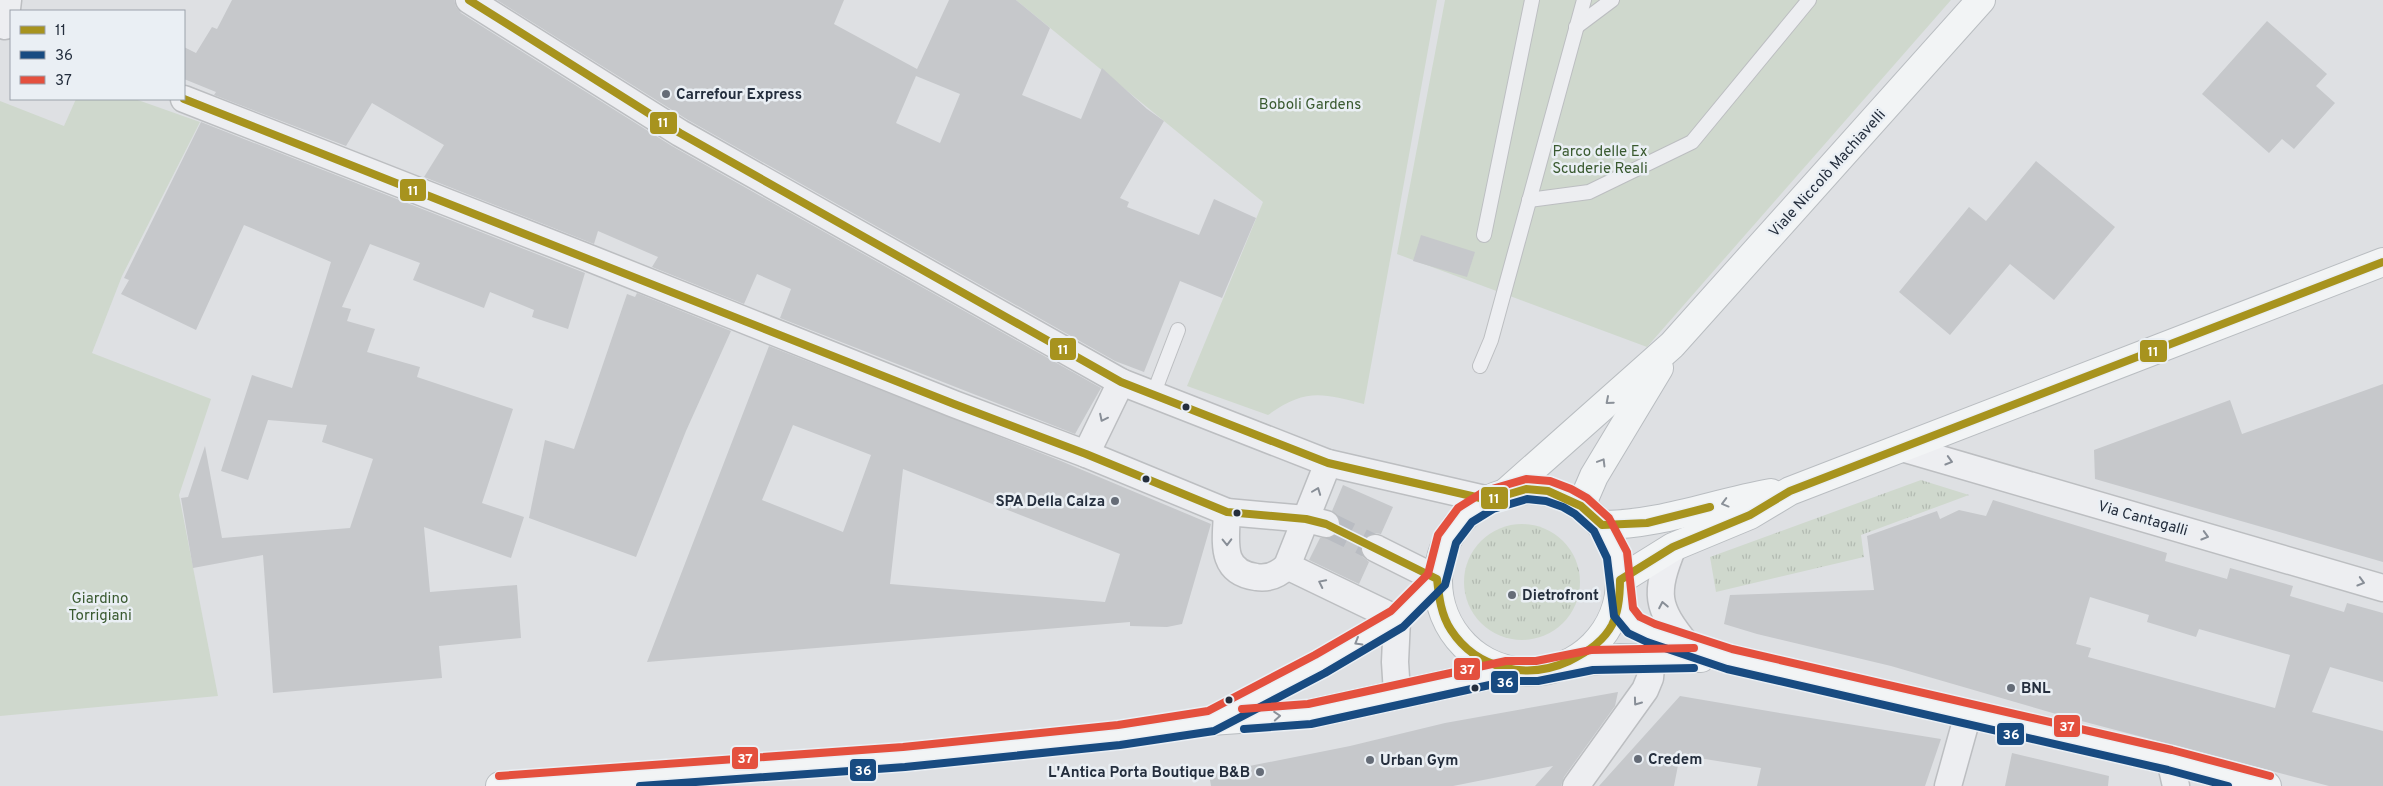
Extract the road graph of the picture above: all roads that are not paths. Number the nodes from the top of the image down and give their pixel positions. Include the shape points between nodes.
1 (8, 0) edge
2 (469, 0) edge
3 (1532, 0) edge
4 (1584, 0) edge
5 (1612, 0) edge
6 (1809, 0) edge
7 (1981, 0) edge
8 (5, 26) edge
9 (1576, 27) junction
10 (185, 99) edge
11 (1529, 200) junction
12 (1484, 235) dead end
13 (2383, 262) edge
14 (1178, 330) dead end
15 (1672, 346) junction
16 (1480, 366) dead end
17 (1121, 382) junction
18 (1153, 395) junction
19 (1902, 448) junction
20 (1086, 454) junction
21 (1328, 463) junction
22 (1790, 491) junction
23 (1496, 497) junction
24 (1581, 506) junction
25 (1227, 512) junction
26 (1316, 521) junction
27 (1602, 525) junction
28 (1673, 547) junction
29 (1375, 548) tunnel mouth
30 (1287, 566) junction
31 (1437, 580) junction
32 (2383, 588) edge
33 (1620, 589) junction
34 (1397, 619) junction
35 (1688, 646) junction
36 (1652, 657) junction
37 (1729, 659) junction
38 (1566, 664) junction
39 (1507, 671) junction
40 (1397, 693) junction
41 (1968, 714) junction
42 (1211, 722) junction
43 (2173, 773) edge
44 (500, 786) edge
45 (1576, 786) edge
46 (1948, 786) edge
47 (2267, 786) edge

1 - 8 street
2 - 17 street via 680,133
3 - 12 lane
4 - 9 lane
5 - 9 lane
6 - 11 lane via 1692,142 1589,192
7 - 15 main road, Viale Niccolò Machiavelli
9 - 11 lane
10 - 20 street
11 - 16 lane via 1492,340
13 - 19 main road
14 - 18 lane
15 -> 23 main road, Viale Niccolò Machiavelli
24 -> 15 main road, Viale Niccolò Machiavelli via 1594,476
17 - 18 street
17 -> 20 street
18 - 21 street
19 - 22 main road
19 -> 32 street, Via Cantagalli
20 - 25 street
21 - 23 street
26 -> 21 street
22 -> 27 main road via 1743,498 1646,523
22 - 28 main road via 1750,515
23 - 24 main road via 1526,489 1548,491
23 - 31 main road via 1465,515 1456,526 1448,539
24 - 27 main road
25 - 26 street
25 -> 30 street via 1227,553 1235,570 1266,578
26 - 30 street
27 - 33 main road via 1617,555
28 - 33 main road
35 -> 28 street via 1662,610 1662,580
29 - 31 street
34 -> 30 street
31 - 34 main road
31 - 39 main road via 1442,611 1454,635 1469,651
33 - 35 main road via 1623,612 1634,625
33 - 38 main road via 1616,614 1608,631 1593,648
34 - 40 street
34 -> 42 main road
35 - 37 main road
36 - 37 main road
36 - 38 main road
36 -> 45 street via 1646,690
37 - 41 main road
38 - 39 main road via 1537,671
39 - 40 main road
42 -> 40 main road via 1309,714
41 - 43 main road
41 - 46 street
42 - 44 main road via 904,757
43 - 47 main road

